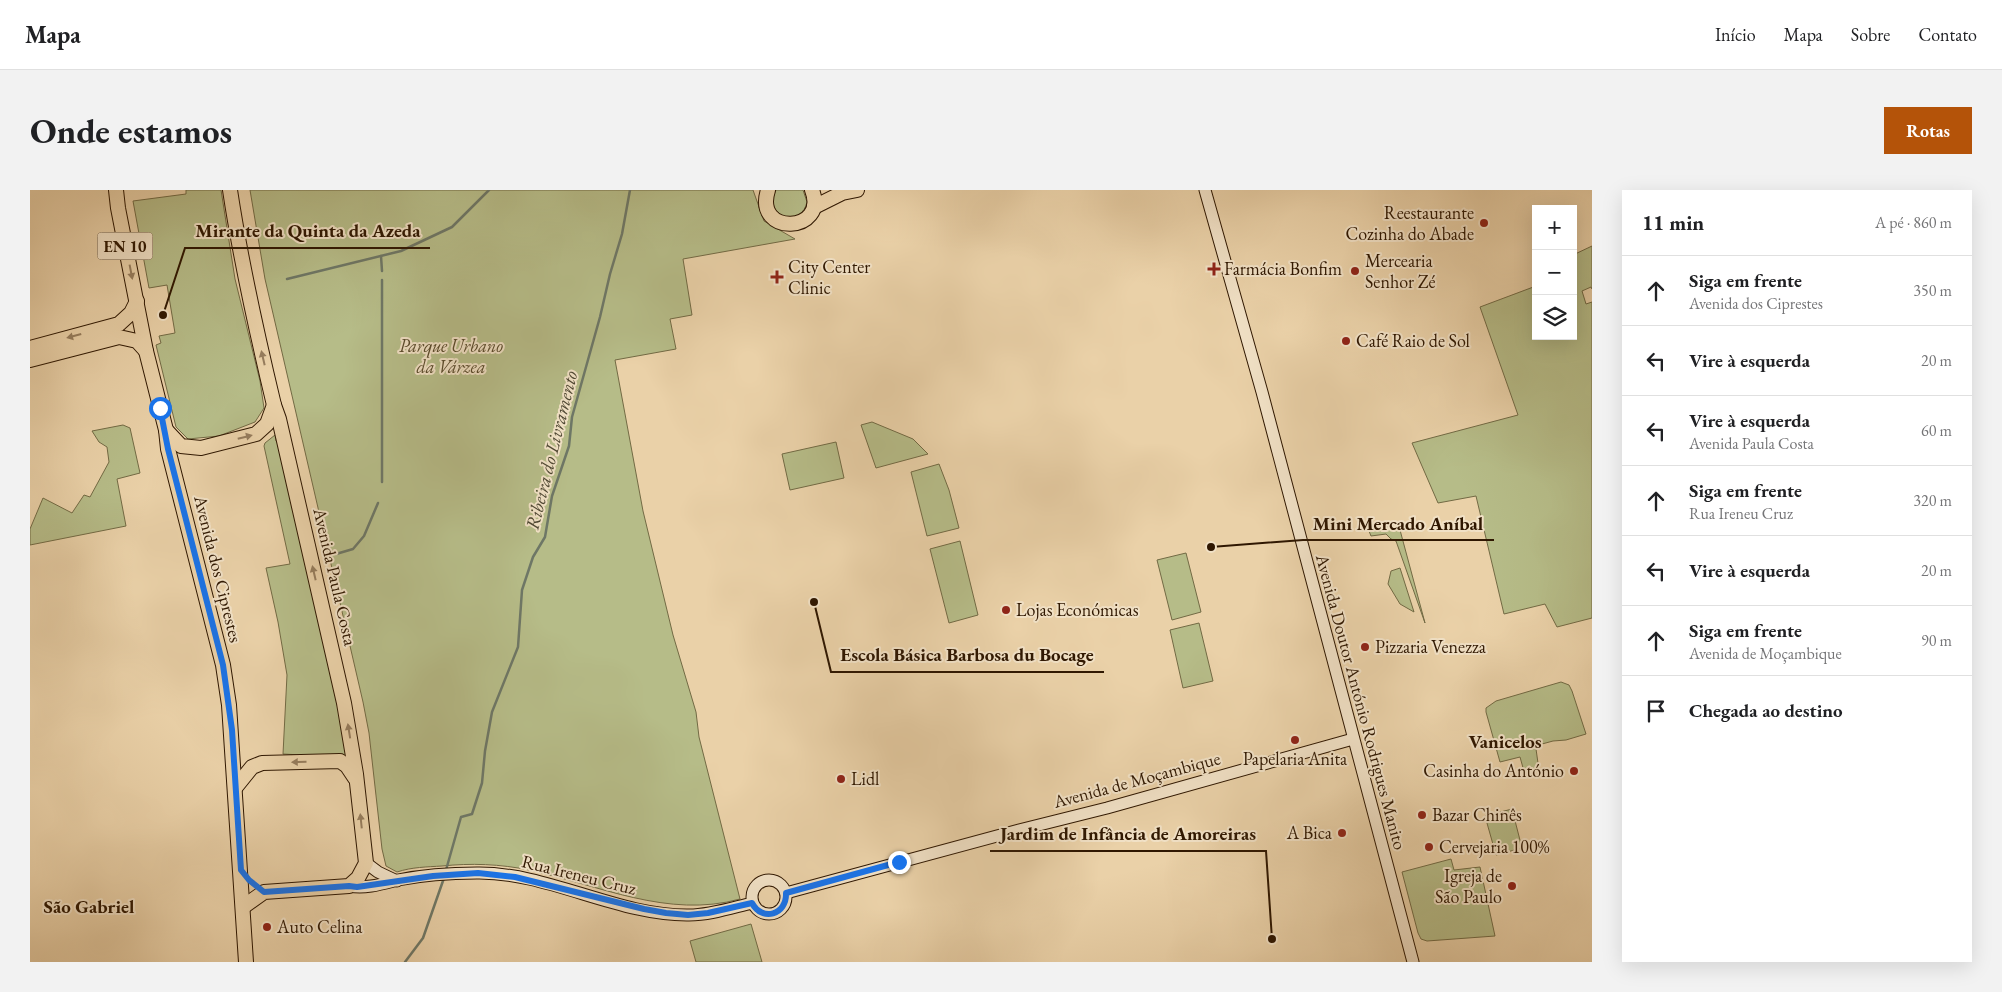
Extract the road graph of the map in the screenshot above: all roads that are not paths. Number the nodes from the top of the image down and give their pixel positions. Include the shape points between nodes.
1 (116, 190) edge
2 (230, 190) edge
3 (812, 190) edge
4 (857, 190) edge
5 (1205, 190) edge
6 (766, 193) edge
7 (814, 207) junction
8 (136, 302) junction
9 (30, 348) edge
10 (146, 351) junction
11 (30, 360) edge
12 (274, 405) junction
13 (166, 430) junction
14 (1353, 739) junction
15 (356, 780) junction
16 (235, 788) junction
17 (366, 863) junction
18 (241, 870) junction
19 (397, 880) junction
20 (349, 886) junction
21 (264, 892) junction
22 (786, 893) junction
23 (752, 903) junction
24 (242, 907) junction
25 (246, 962) edge
26 (1413, 962) edge

1 -> 8 main road, Avenida dos Ciprestes / EN 10
12 -> 2 main road, Avenida Paula Costa via 242,264
3 - 7 main road
4 - 7 main road
5 - 14 street, Avenida Doutor António Rodrigues Manito
6 - 7 main road via 769,213 783,224 800,223 807,219
8 -> 9 main road via 131,313 119,324
8 - 10 main road, Avenida dos Ciprestes / EN 10
10 - 11 main road via 131,338 119,337
10 - 13 main road, Avenida dos Ciprestes
13 -> 12 main road via 181,446 201,448 256,434 267,424
15 -> 12 main road, Avenida Paula Costa via 332,648
13 - 16 main road, Avenida dos Ciprestes via 168,449 223,665 230,705
14 - 22 street, Avenida de Moçambique
14 - 26 street, Avenida Doutor António Rodrigues Manito
15 -> 16 main road via 347,766 340,762 262,763 252,767
17 -> 15 main road, Avenida Paula Costa
16 - 18 main road, Avenida dos Ciprestes
17 - 19 street
17 - 20 main road
18 - 21 main road
18 - 24 main road, Avenida dos Ciprestes
19 - 20 street, Rua Ireneu Cruz via 373,886
19 - 23 street, Rua Ireneu Cruz via 484,873 515,877 680,915 708,913
20 - 21 main road
21 - 24 main road
22 - 23 street via 785,904 773,914 763,914
22 - 23 street via 778,883 763,881 754,887
24 - 25 main road, Avenida dos Ciprestes

